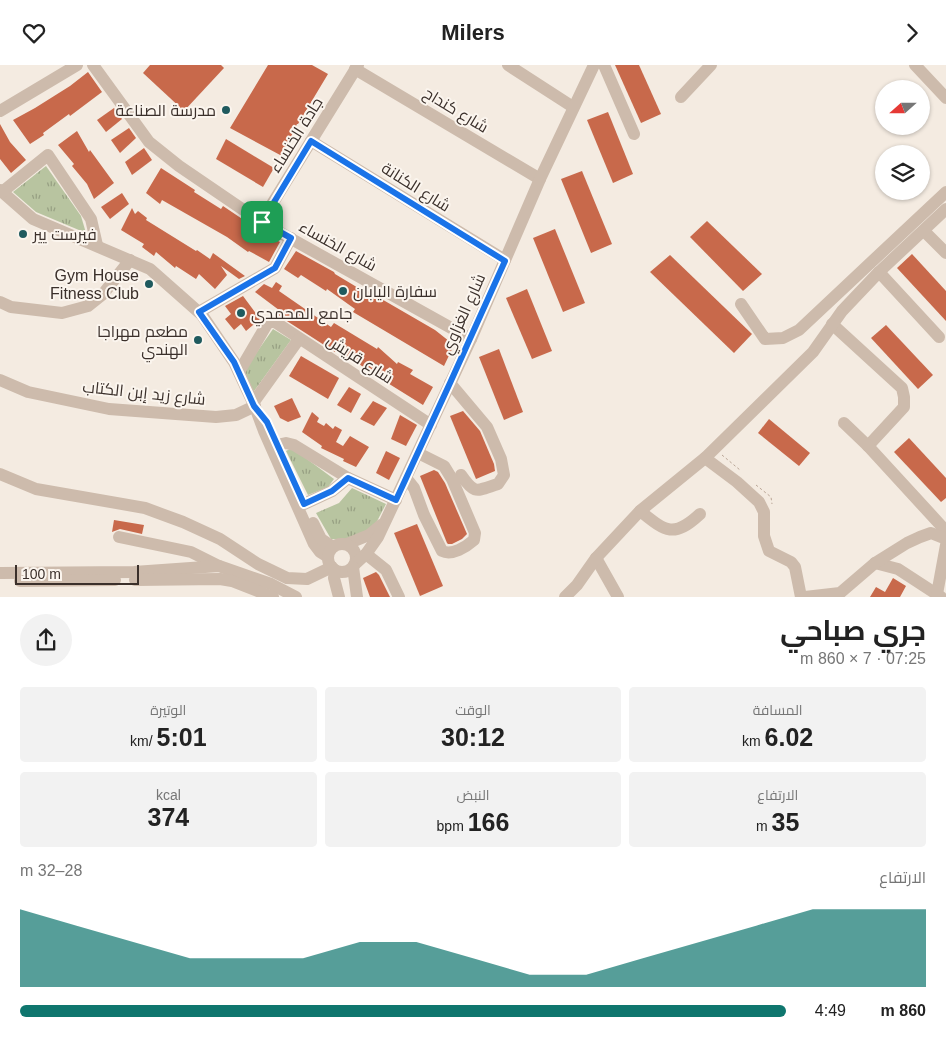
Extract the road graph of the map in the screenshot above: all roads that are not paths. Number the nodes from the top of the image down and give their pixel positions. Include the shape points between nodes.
1 (77, 65) edge
2 (93, 65) edge
3 (508, 65) edge
4 (594, 65) edge
5 (604, 65) edge
6 (712, 65) edge
7 (915, 65) edge
8 (356, 67) edge
9 (681, 97) dead end
10 (946, 98) edge
11 (573, 107) junction
12 (0, 111) edge
13 (634, 133) dead end
14 (311, 141) junction
15 (540, 179) junction
16 (1, 191) edge
17 (946, 192) edge
18 (946, 209) edge
19 (262, 222) junction
20 (924, 231) junction
21 (291, 238) junction
22 (97, 245) junction
23 (946, 253) edge
24 (130, 259) junction
25 (505, 261) junction
26 (879, 271) junction
27 (0, 302) edge
28 (740, 304) dead end
29 (199, 312) junction
30 (832, 324) junction
31 (939, 337) dead end
32 (299, 339) junction
33 (471, 339) junction
34 (239, 372) junction
35 (0, 380) edge
36 (450, 383) junction
37 (255, 405) junction
38 (844, 423) dead end
39 (431, 425) junction
40 (277, 445) junction
41 (868, 446) junction
42 (418, 453) junction
43 (705, 458) junction
44 (0, 474) edge
45 (461, 475) dead end
46 (406, 477) junction
47 (348, 478) junction
48 (396, 500) junction
49 (304, 504) junction
50 (640, 511) junction
51 (700, 514) dead end
52 (385, 521) junction
53 (946, 531) edge
54 (119, 537) dead end
55 (946, 539) edge
56 (347, 545) junction
57 (946, 545) edge
58 (366, 554) junction
59 (596, 558) junction
60 (332, 560) junction
61 (875, 563) junction
62 (354, 565) junction
63 (221, 571) junction
64 (0, 573) edge
65 (0, 581) edge
66 (838, 595) edge
67 (939, 595) edge
68 (273, 597) edge
69 (296, 597) edge
70 (339, 597) edge
71 (357, 597) edge
72 (399, 597) edge
73 (564, 597) edge
74 (618, 597) edge
75 (801, 597) edge
76 (805, 597) edge

1 - 12 street
2 - 19 street, شارع الخنساء via 149,142
3 - 11 street
4 - 11 street, شارع الغزاوي
5 - 13 street
6 - 9 street
7 - 10 street
8 - 14 street, جادة الخنساء
8 - 15 street, شارع كنداح
11 - 15 street, شارع الغزاوي
14 - 19 street, جادة الخنساء
14 - 25 street, شارع الكنانة
15 - 25 street, شارع الغزاوي
16 - 22 street via 33,219
16 - 22 street via 48,155 91,219
17 - 28 street via 799,330 783,338 765,339
18 - 20 street
19 - 21 street, شارع الخنساء
20 - 23 street
20 - 26 street
21 - 29 street via 275,268
21 - 33 street, شارع الخنساء
22 - 24 street
24 - 27 street via 103,294 88,306 62,313 11,307
24 - 29 street via 150,269
25 - 33 street, شارع الغزاوي
26 - 30 street
26 - 31 street
29 - 34 street
30 - 41 street via 902,388 904,407
30 - 43 street via 813,352
32 - 34 street, شارع قريش via 275,322 267,324
32 - 37 street
32 - 39 street, شارع قريش
33 - 36 street, شارع الغزاوي
34 - 37 street
35 - 37 street, شارع زيد إبن الكتاب via 28,392 109,409 222,417 236,415
36 - 39 street, شارع الغزاوي
36 - 45 street via 487,427 501,459 504,475 498,484 479,490 469,487
37 - 40 street
37 - 60 street via 260,424 314,544
38 - 41 street
39 - 42 street, شارع الغزاوي
40 - 47 street via 294,445
40 - 49 street
41 - 53 street
42 - 46 street, شارع الغزاوي
42 - 46 street via 444,466 475,533 474,540 453,553 442,551
43 - 50 street
43 - 75 street via 759,502 764,512 764,536 769,551 795,567
44 - 60 street via 36,489 144,508 183,522 220,539 258,565 287,578 307,579
46 - 48 street, شارع الغزاوي
47 - 48 street
47 - 49 street via 332,491
48 - 52 street, شارع الغزاوي
49 - 60 street
50 - 51 street via 664,529 675,530 691,523
50 - 59 street
52 - 56 street, شارع الغزاوي via 370,535
52 - 58 street, شارع الغزاوي
54 - 63 street via 191,552
55 - 61 street via 931,533 906,543
56 - 60 street via 340,544
56 - 62 street via 355,552
57 - 67 street
58 - 62 street, شارع الغزاوي
58 - 72 street via 386,570
59 - 73 street
59 - 74 street
60 - 62 street via 343,572
60 - 70 street
61 - 66 street
61 - 67 street via 898,569
62 - 71 street
63 - 64 street
63 - 65 street
63 - 68 street via 232,581
63 - 69 street via 270,584
66 - 76 street

